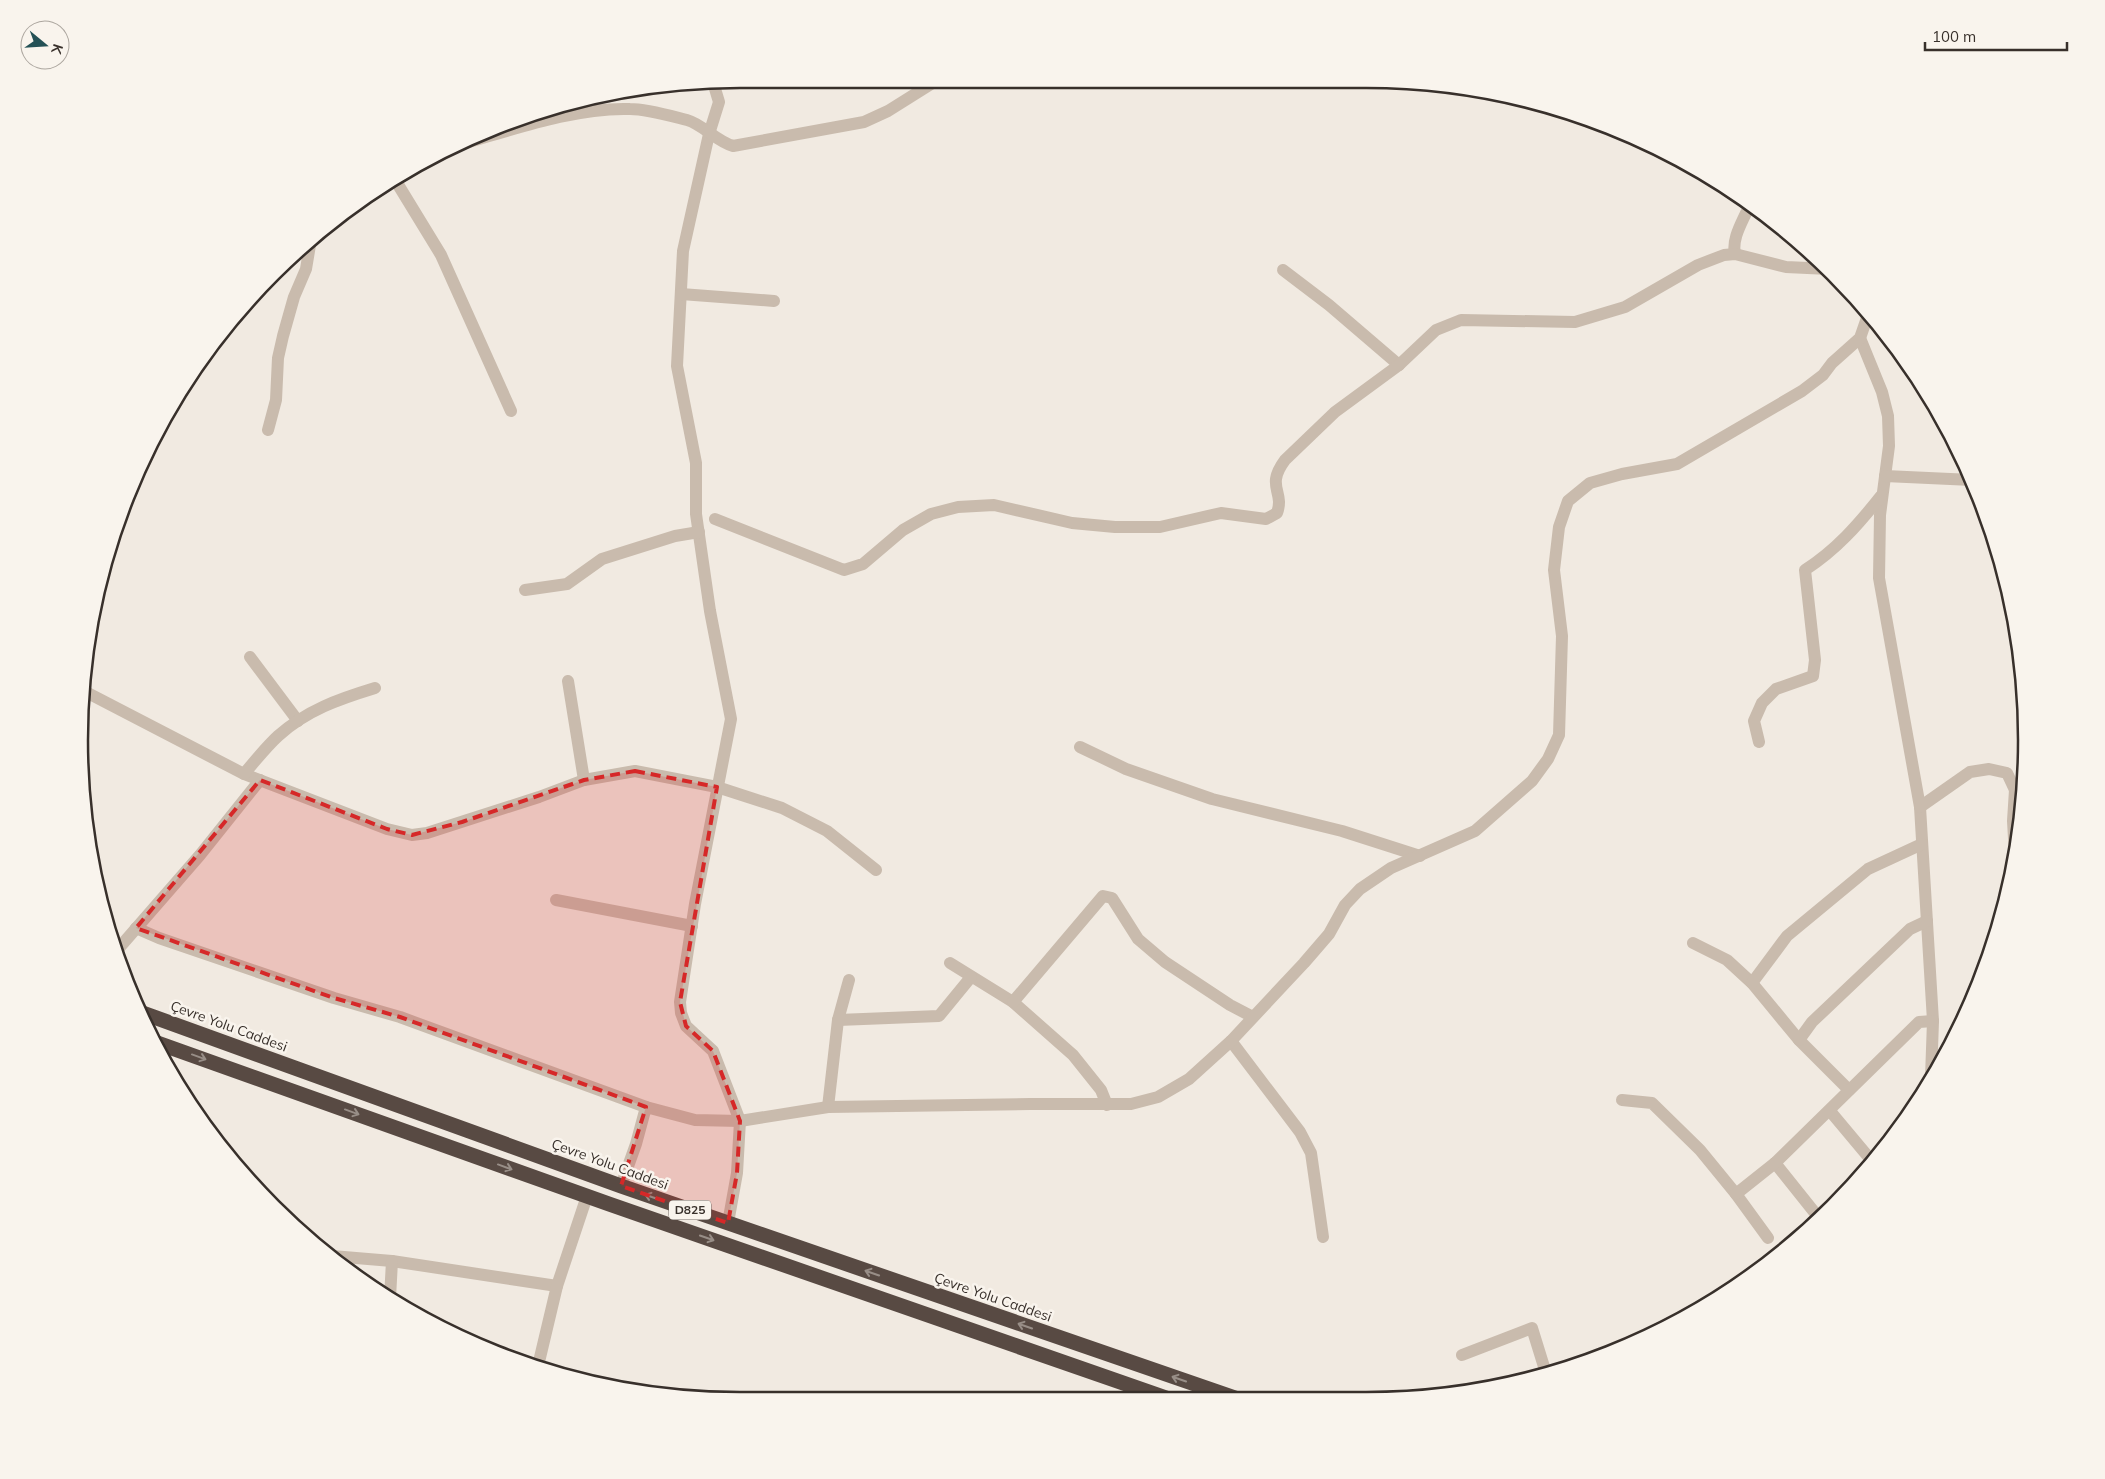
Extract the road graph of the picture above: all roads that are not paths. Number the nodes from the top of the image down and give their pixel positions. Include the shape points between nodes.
1 (924, 88) edge
2 (715, 89) edge
3 (709, 134) junction
4 (497, 135) edge
5 (398, 184) edge
6 (1746, 213) dead end
7 (309, 250) edge
8 (1735, 254) junction
9 (1816, 268) edge
10 (1283, 270) dead end
11 (681, 294) junction
12 (774, 301) dead end
13 (1866, 322) edge
14 (1860, 338) junction
15 (1399, 365) junction
16 (511, 411) dead end
17 (268, 430) dead end
18 (1885, 476) junction
19 (1963, 480) edge
20 (1881, 496) junction
21 (715, 519) dead end
22 (698, 532) junction
23 (525, 590) dead end
24 (250, 657) dead end
25 (568, 681) dead end
26 (375, 688) dead end
27 (89, 694) edge
28 (298, 721) junction
29 (1759, 742) dead end
30 (1080, 747) dead end
31 (244, 774) junction
32 (260, 780) junction
33 (584, 780) junction
34 (2016, 786) edge
35 (717, 787) junction
36 (1920, 807) junction
37 (1922, 844) junction
38 (1420, 856) junction
39 (876, 870) dead end
40 (556, 900) dead end
41 (1927, 921) junction
42 (692, 926) junction
43 (136, 928) junction
44 (1693, 943) dead end
45 (121, 945) edge
46 (950, 963) dead end
47 (971, 977) junction
48 (850, 980) dead end
49 (1752, 983) junction
50 (1013, 1002) junction
51 (149, 1015) edge
52 (1253, 1017) junction
53 (838, 1020) junction
54 (1933, 1021) junction
55 (1798, 1040) junction
56 (1232, 1041) junction
57 (164, 1045) edge
58 (1931, 1063) edge
59 (1849, 1090) junction
60 (1622, 1100) dead end
61 (1107, 1105) junction
62 (646, 1107) junction
63 (828, 1108) junction
64 (1830, 1111) junction
65 (740, 1121) junction
66 (1867, 1155) edge
67 (1775, 1163) junction
68 (621, 1186) junction
69 (1736, 1194) junction
70 (587, 1196) junction
71 (1814, 1212) edge
72 (728, 1223) junction
73 (1323, 1237) dead end
74 (1768, 1238) dead end
75 (343, 1257) edge
76 (392, 1261) junction
77 (557, 1286) junction
78 (390, 1290) edge
79 (1462, 1356) dead end
80 (539, 1360) edge
81 (1544, 1366) edge
82 (1147, 1392) edge
83 (1218, 1392) edge

1 - 3 street via 864,122 733,146
2 - 3 street via 719,102
3 - 4 street via 689,120 632,108 558,118
3 - 11 street via 683,251
5 - 16 street via 442,255
6 - 8 street via 1733,247
7 - 17 street via 306,269 294,296 283,336 278,358 276,400
8 - 9 street via 1786,267
8 - 15 street via 1718,256 1698,265 1626,307 1575,322 1461,320 1436,330
10 - 15 street via 1330,305
11 - 12 street
11 - 22 street via 677,366 696,463
13 - 14 street
14 - 18 street via 1888,416
14 - 38 street via 1802,391 1696,455 1677,464 1590,483 1568,501 1559,527 1554,570 1562,636 1559,735 1548,759 1532,781 1475,831
15 - 21 street via 1335,412 1285,460 1275,482 1280,506 1277,513 1266,519 1221,513 1160,527 1115,527 1072,523 994,506 958,507 931,514 903,530 863,564 844,570
18 - 19 street
18 - 20 street
20 - 29 street via 1853,532 1825,558 1805,570 1815,660 1813,676 1776,690 1762,703 1754,721
20 - 36 street via 1879,578
22 - 23 street via 666,538 602,559 567,584
22 - 35 street via 731,718
24 - 28 street
25 - 33 street
26 - 28 street via 335,700
27 - 31 street
28 - 31 street via 277,737
30 - 38 street via 1126,769 1212,799 1342,831
31 - 32 street
32 - 33 street via 388,829 412,835 462,822
32 - 43 street via 200,856
33 - 35 street via 635,771
34 - 36 street via 2007,773 1989,769 1970,772
35 - 39 street via 782,808 827,831
35 - 42 street
36 - 37 street
37 - 41 street
37 - 49 street via 1868,869 1787,936
38 - 52 street via 1392,868 1360,889 1304,964
40 - 42 street
41 - 54 street
41 - 55 street via 1910,929 1812,1022
42 - 65 street via 681,1013 686,1026 713,1051
43 - 45 street
43 - 62 street via 339,1000 400,1017
44 - 49 street via 1727,960
46 - 47 street
47 - 50 street
47 - 53 street via 939,1016
48 - 53 street
49 - 55 street
50 - 52 street via 1103,896 1112,898 1138,939 1165,962
50 - 61 street via 1073,1055 1101,1090
51 - 68 highway, Çevre Yolu Caddesi / D825
52 - 56 street
53 - 63 street
54 - 58 street
54 - 59 street via 1919,1022
55 - 59 street
56 - 61 street via 1189,1079 1158,1097 1131,1104
56 - 73 street via 1300,1132 1311,1153
57 -> 70 highway, D825
59 - 64 street
60 - 69 street via 1652,1103 1700,1150
61 - 63 street
62 - 65 street via 695,1120
62 - 68 street
63 - 65 street
64 - 66 street
64 - 67 street
65 - 72 street via 737,1173
67 - 69 street
67 - 71 street
72 -> 68 highway, Çevre Yolu Caddesi / D825
69 - 74 street
70 - 77 street
70 -> 82 highway, D825
83 -> 72 highway, Çevre Yolu Caddesi / D825
75 - 76 street
76 - 77 street
76 - 78 street
77 - 80 street
79 - 81 street via 1532,1328

